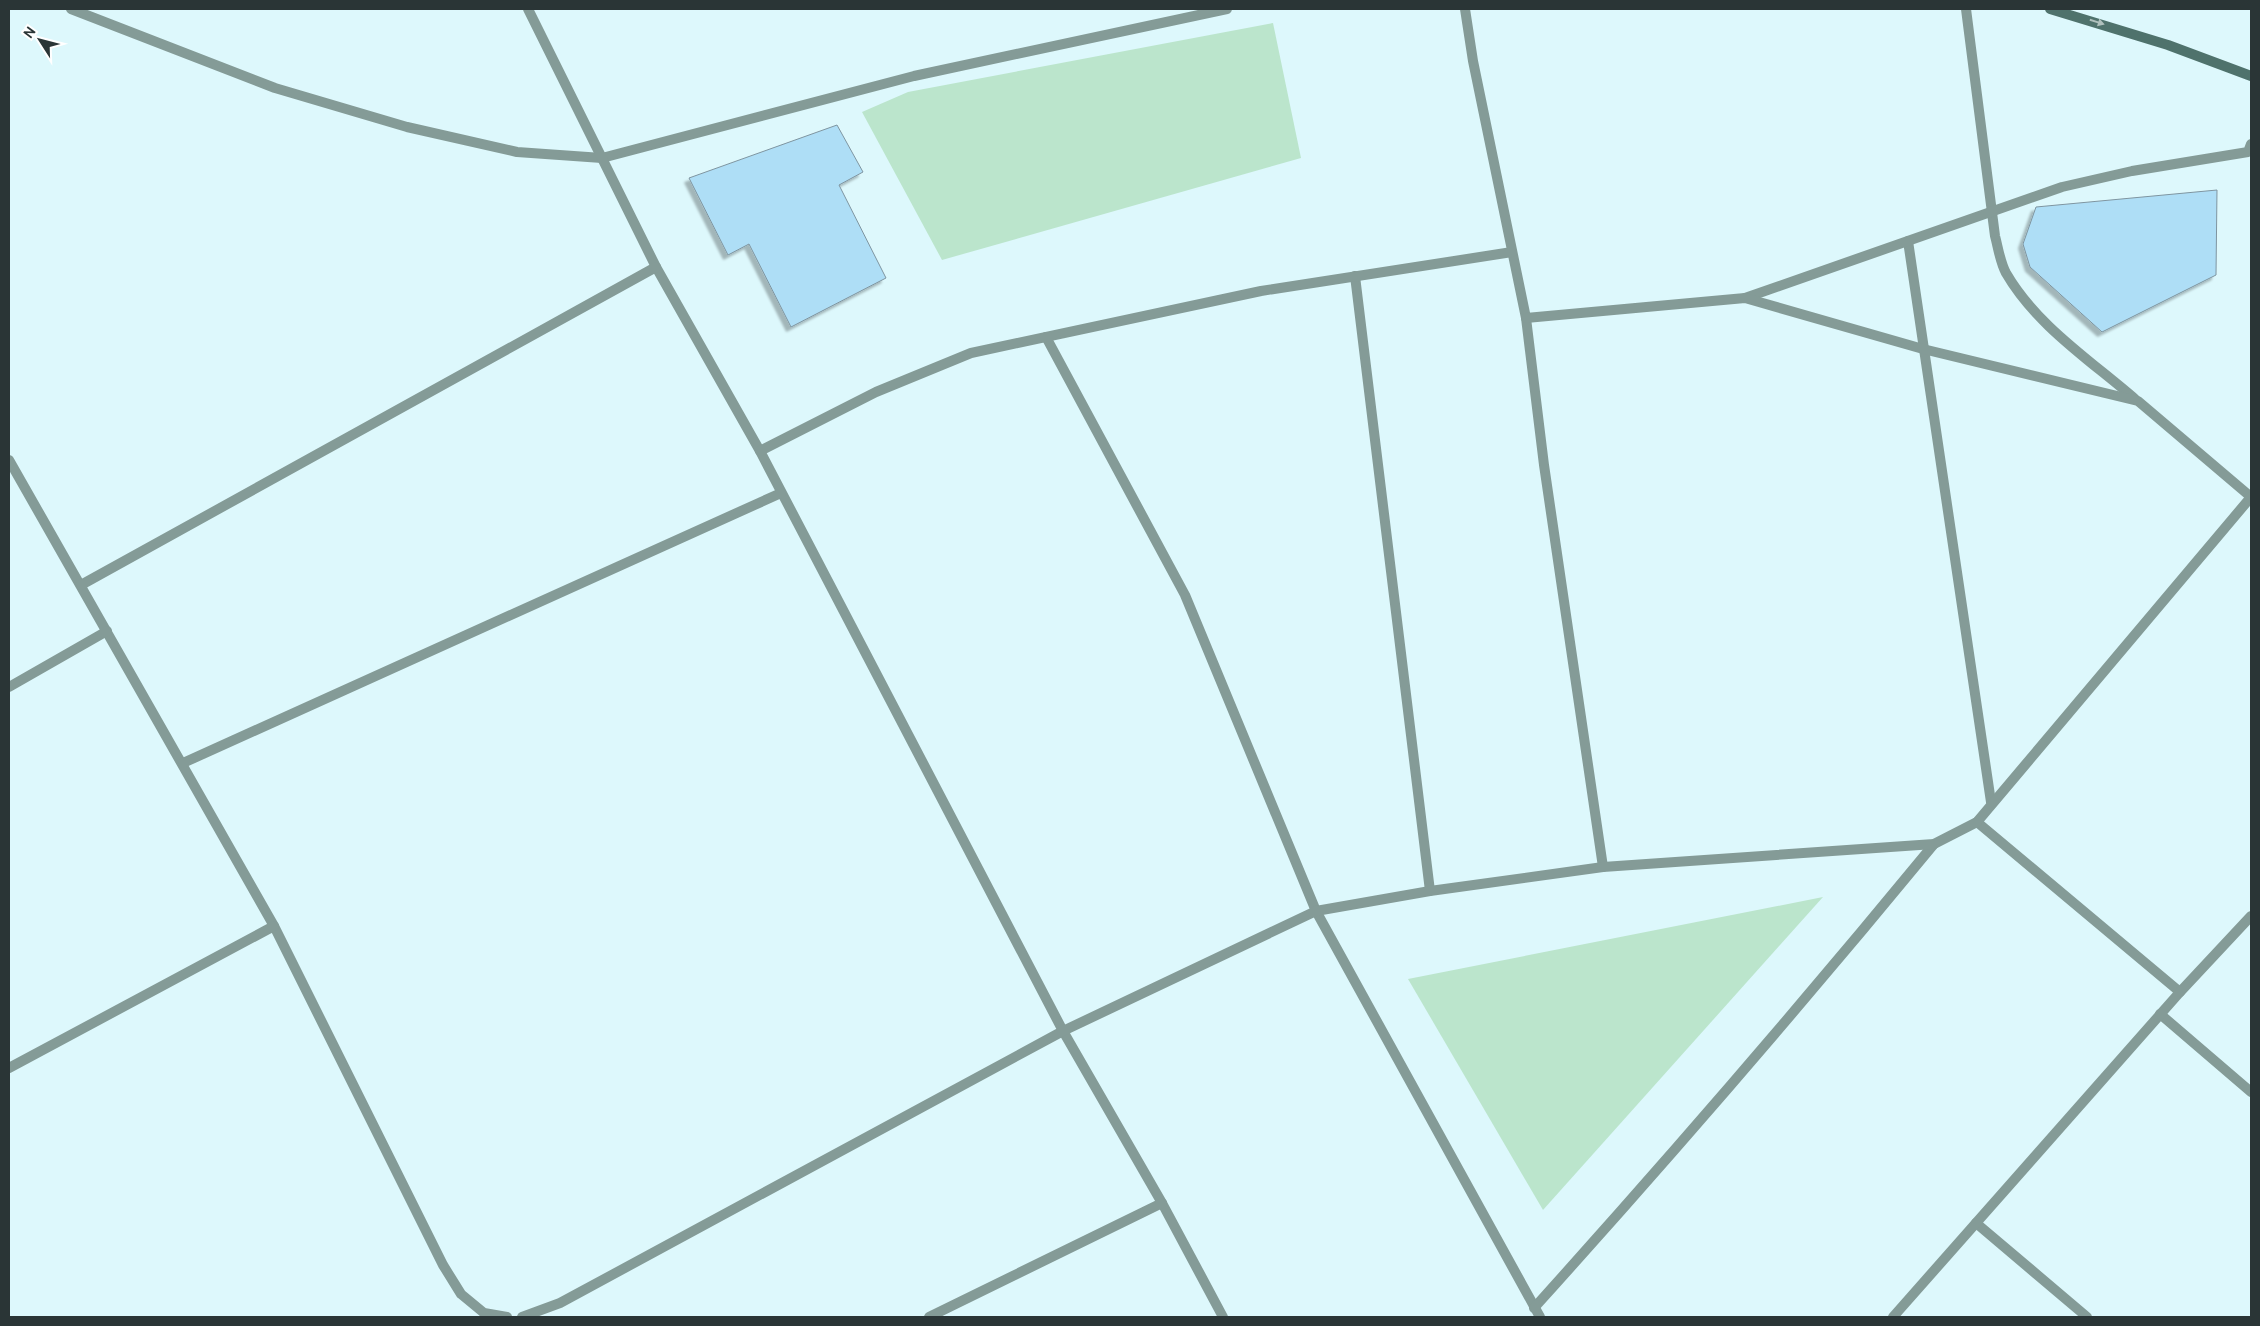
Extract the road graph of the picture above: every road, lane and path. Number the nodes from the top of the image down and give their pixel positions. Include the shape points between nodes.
1 (71, 9) edge
2 (528, 9) edge
3 (1227, 9) edge
4 (1465, 9) edge
5 (1966, 9) edge
6 (2050, 9) edge
7 (2251, 76) edge
8 (2251, 144) edge
9 (602, 158) junction
10 (1993, 211) junction
11 (1908, 241) junction
12 (1512, 252) junction
13 (656, 267) junction
14 (1355, 276) junction
15 (1745, 298) junction
16 (1526, 318) junction
17 (1046, 337) junction
18 (1923, 349) junction
19 (2138, 401) junction
20 (760, 450) junction
21 (10, 464) edge
22 (780, 493) junction
23 (2251, 497) edge
24 (81, 584) junction
25 (107, 631) junction
26 (9, 687) edge
27 (183, 763) junction
28 (1992, 802) junction
29 (1977, 822) junction
30 (1934, 844) junction
31 (1603, 868) junction
32 (1430, 891) junction
33 (1316, 911) junction
34 (2251, 916) edge
35 (274, 926) junction
36 (2180, 992) junction
37 (2160, 1014) junction
38 (1063, 1031) junction
39 (9, 1068) edge
40 (2251, 1092) edge
41 (1162, 1203) junction
42 (1976, 1223) junction
43 (1537, 1312) edge
44 (507, 1317) edge
45 (522, 1317) edge
46 (929, 1317) edge
47 (1223, 1317) edge
48 (1893, 1317) edge
49 (2087, 1317) edge

1 - 9 street via 275,88 407,127 518,152
2 - 9 street
3 - 9 street via 914,76
4 - 12 street
5 - 10 street
6 -> 7 street via 2168,44
8 - 10 street via 2248,152 2132,171 2062,187
9 - 13 street
10 - 11 street
10 - 19 street via 1995,236 2005,271 2023,298 2050,327
11 - 15 street
11 - 18 street
12 - 14 street
12 - 16 street
13 - 20 street
13 - 24 street
14 - 17 street via 1192,304
14 - 32 street
15 - 16 street
15 - 18 street
16 - 31 street via 1544,465
17 - 20 street via 971,353 876,392
17 - 33 street via 1185,595
18 - 19 street
18 - 28 street
19 - 23 street
20 - 22 street
21 - 24 street
22 - 27 street
22 - 38 street
23 - 28 street
24 - 25 street
25 - 26 street
25 - 27 street
27 - 35 street
28 - 29 street
29 - 30 street
29 - 36 street
30 - 31 street
30 - 43 street via 1813,991
31 - 32 street
32 - 33 street
33 - 38 street
33 - 43 street
34 - 36 street
35 - 39 street
35 - 44 street via 443,1265 461,1294 484,1313
36 - 37 street
37 - 40 street
37 - 42 street
38 - 41 street
38 - 45 street via 560,1303
41 - 46 street
41 - 47 street
42 - 48 street
42 - 49 street

